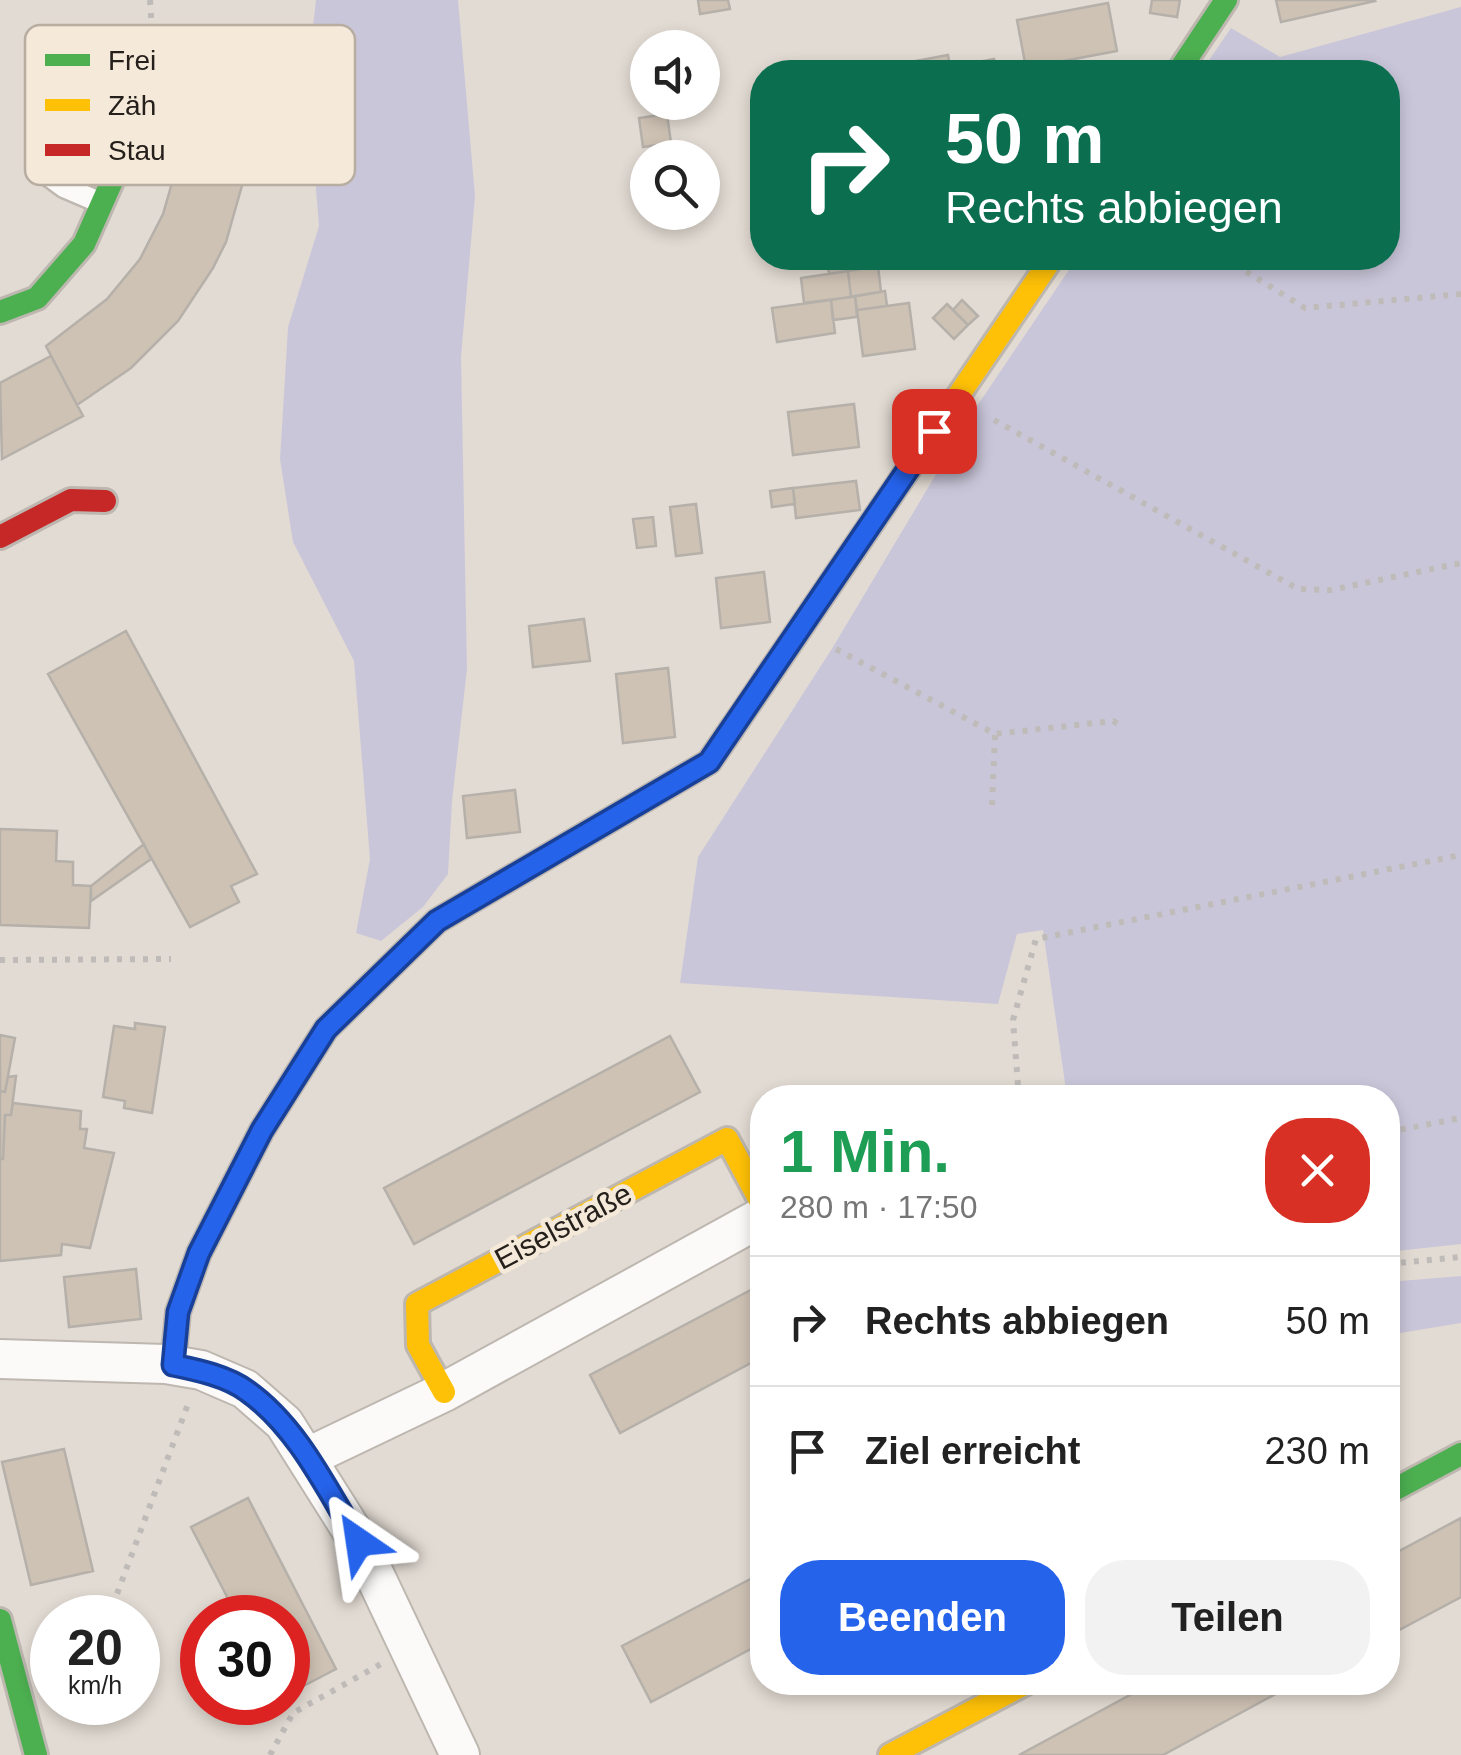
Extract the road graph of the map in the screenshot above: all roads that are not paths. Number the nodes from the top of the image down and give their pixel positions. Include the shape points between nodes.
1 (1226, 0) edge
2 (1186, 60) edge
3 (61, 185) edge
4 (111, 185) edge
5 (103, 204) junction
6 (1044, 270) edge
7 (0, 312) edge
8 (104, 501) dead end
9 (0, 537) edge
10 (750, 1181) edge
11 (750, 1224) edge
12 (0, 1359) edge
13 (187, 1368) junction
14 (444, 1392) junction
15 (1461, 1454) edge
16 (306, 1458) junction
17 (1400, 1487) edge
18 (0, 1620) edge
19 (1003, 1695) edge
20 (36, 1755) edge
21 (460, 1755) edge
22 (890, 1755) edge

1 - 2 street
3 - 5 lane
4 - 5 street
5 - 7 street via 84,244 37,298
6 - 13 street via 709,762 437,921 326,1029 262,1130 199,1253 178,1312
8 - 9 street via 71,500
10 - 14 street, Eiselstraße via 728,1138 417,1304 418,1344
11 - 14 street
12 - 13 street
13 - 16 street via 245,1389 284,1423
14 - 16 street
15 - 17 street
16 - 21 street via 359,1542
18 - 20 street
19 - 22 street

